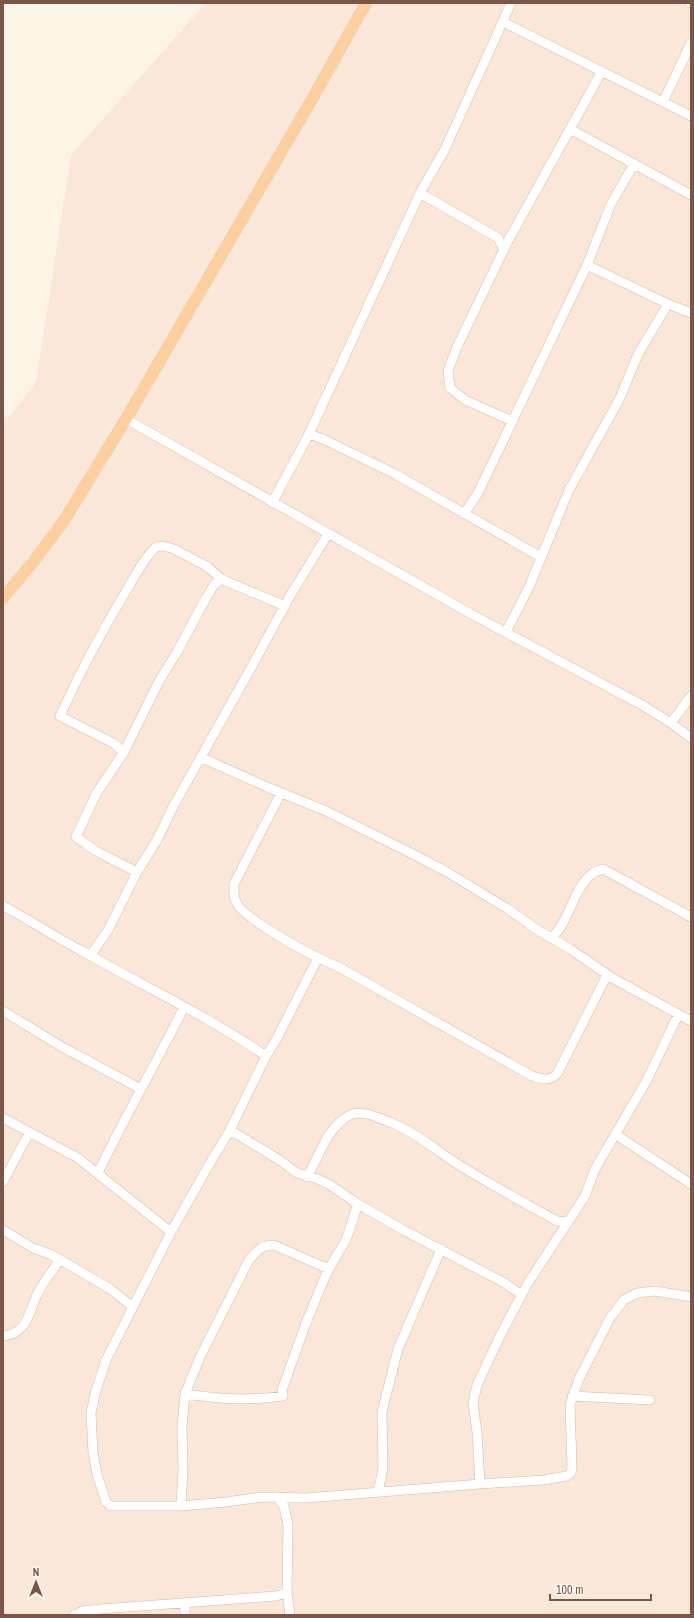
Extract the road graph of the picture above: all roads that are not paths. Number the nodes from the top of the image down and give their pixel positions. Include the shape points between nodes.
1 (366, 3) edge
2 (511, 3) edge
3 (503, 22) junction
4 (691, 43) edge
5 (602, 71) junction
6 (663, 102) junction
7 (691, 116) edge
8 (570, 129) junction
9 (634, 164) junction
10 (420, 193) junction
11 (691, 195) edge
12 (512, 235) junction
13 (498, 238) junction
14 (504, 250) junction
15 (587, 265) junction
16 (668, 304) junction
17 (691, 313) edge
18 (126, 419) junction
19 (512, 421) junction
20 (309, 434) junction
21 (272, 503) junction
22 (464, 514) junction
23 (328, 534) junction
24 (541, 557) junction
25 (221, 579) junction
26 (3, 598) edge
27 (285, 606) junction
28 (506, 632) junction
29 (691, 696) edge
30 (671, 723) junction
31 (691, 738) edge
32 (124, 752) junction
33 (200, 757) junction
34 (281, 793) junction
35 (137, 872) junction
36 (3, 906) edge
37 (691, 917) edge
38 (552, 938) junction
39 (90, 956) junction
40 (318, 958) junction
41 (607, 975) junction
42 (184, 1008) junction
43 (3, 1011) edge
44 (678, 1015) junction
45 (691, 1021) edge
46 (266, 1056) junction
47 (141, 1089) junction
48 (3, 1118) edge
49 (230, 1130) junction
50 (29, 1133) junction
51 (615, 1134) junction
52 (98, 1173) junction
53 (307, 1177) junction
54 (3, 1182) edge
55 (691, 1184) edge
56 (358, 1204) junction
57 (568, 1222) junction
58 (3, 1230) edge
59 (171, 1232) junction
60 (441, 1249) junction
61 (60, 1259) junction
62 (329, 1268) junction
63 (522, 1295) junction
64 (691, 1297) edge
65 (133, 1307) junction
66 (3, 1336) edge
67 (185, 1394) junction
68 (572, 1396) junction
69 (650, 1400) dead end
70 (480, 1484) junction
71 (378, 1492) junction
72 (277, 1497) junction
73 (181, 1506) junction
74 (287, 1593) junction
75 (185, 1603) junction
76 (74, 1615) edge
77 (185, 1615) edge
78 (290, 1615) edge

1 - 18 main road
2 - 3 street
3 - 5 street
3 - 10 street via 445,149
4 - 6 street
5 - 6 street
5 - 8 street
6 - 7 street
8 - 9 street
8 - 12 street
9 - 11 street
9 - 15 street via 611,204
10 - 13 street
10 - 20 street
12 - 13 street
12 - 14 street
13 - 14 street
14 - 19 street via 457,347 448,376 450,388 465,400
15 - 16 street
15 - 19 street
16 - 17 street
16 - 24 street via 638,354 620,398 570,490
18 - 21 street
18 - 26 main road via 63,522 34,562
19 - 22 street via 478,493
20 - 21 street
20 - 22 street via 395,474
21 - 23 street
22 - 24 street
23 - 27 street
23 - 28 street
24 - 28 street
25 - 27 street
25 - 32 street via 206,598 178,652 158,683
25 - 32 street via 208,567 187,555 159,546 152,551 118,605 79,675 60,716 113,743
27 - 33 street
28 - 30 street
29 - 30 street
30 - 31 street
32 - 35 street via 96,794 76,837 96,851
33 - 34 street
33 - 35 street via 157,840
34 - 38 street via 326,811 413,854
34 - 40 street via 234,884 233,892 236,902 245,913
35 - 39 street via 108,930
36 - 39 street
37 - 38 street via 603,869 592,873 582,885 562,925
38 - 41 street
39 - 42 street via 156,990
40 - 41 street via 337,966 532,1076 545,1080 557,1074
40 - 46 street via 281,1032
41 - 44 street
42 - 46 street via 233,1034
42 - 47 street
43 - 47 street via 64,1048
44 - 45 street
44 - 51 street via 647,1080
46 - 49 street
47 - 52 street
48 - 50 street
49 - 53 street
49 - 59 street
50 - 52 street via 78,1158
50 - 54 street
51 - 55 street
51 - 57 street via 595,1169 585,1196
52 - 59 street
53 - 56 street via 330,1185
53 - 57 street via 331,1132 342,1120 351,1115 365,1114 395,1125 417,1137 556,1221
56 - 60 street
56 - 62 street via 346,1240
57 - 63 street
58 - 61 street
59 - 65 street
60 - 63 street
60 - 71 street via 398,1349 388,1386 382,1412 383,1469
61 - 65 street via 109,1288
61 - 66 street via 39,1291 29,1317 16,1333
62 - 67 street via 306,1323 282,1390 283,1396 257,1400 218,1399
62 - 67 street via 274,1245 258,1249 249,1260 216,1324
63 - 70 street via 474,1393
64 - 68 street via 655,1291 637,1292 624,1300 610,1318
65 - 73 street via 106,1360 94,1394 91,1413 97,1474 106,1502 111,1506
67 - 73 street
68 - 69 street
68 - 70 street via 571,1473 543,1480
70 - 71 street
71 - 72 street via 306,1498
72 - 73 street
72 - 74 street via 284,1506 288,1525
74 - 75 street
74 - 78 street
75 - 76 street via 101,1609
75 - 77 street

